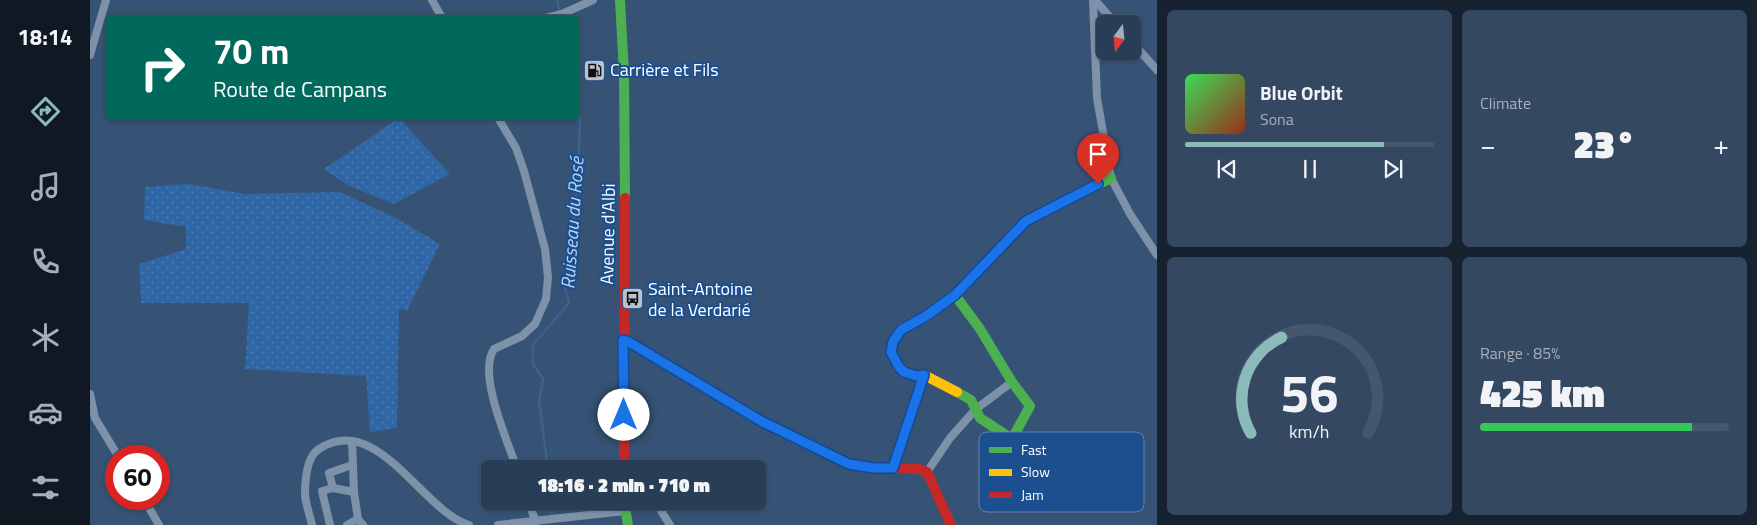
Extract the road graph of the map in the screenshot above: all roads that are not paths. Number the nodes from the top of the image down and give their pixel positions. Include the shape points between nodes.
1 (106, 0) edge
2 (432, 0) edge
3 (593, 0) edge
4 (620, 0) edge
5 (1094, 0) edge
6 (440, 15) edge
7 (556, 15) edge
8 (1108, 15) edge
9 (1141, 52) edge
10 (90, 55) edge
11 (1157, 70) edge
12 (499, 120) edge
13 (1111, 178) junction
14 (1157, 255) edge
15 (955, 295) junction
16 (623, 340) junction
17 (924, 375) junction
18 (1012, 382) junction
19 (90, 394) edge
20 (976, 408) junction
21 (1001, 432) edge
22 (1016, 432) edge
23 (352, 441) junction
24 (111, 445) edge
25 (514, 460) edge
26 (624, 460) edge
27 (352, 465) junction
28 (893, 468) junction
29 (927, 472) junction
30 (333, 488) junction
31 (354, 492) junction
32 (150, 510) edge
33 (531, 510) edge
34 (603, 510) edge
35 (625, 510) edge
36 (661, 510) edge
37 (360, 522) edge
38 (536, 522) junction
39 (159, 525) edge
40 (312, 525) edge
41 (330, 525) edge
42 (347, 525) edge
43 (469, 525) edge
44 (498, 525) edge
45 (628, 525) edge
46 (670, 525) edge
47 (951, 525) edge

1 - 10 street
2 - 6 street
3 - 7 street
4 - 16 street, Avenue d'Albi via 626,110
5 - 8 street
5 - 13 street via 1097,98
9 - 11 street
12 - 25 street via 516,148 524,171 545,249 548,277 546,299 535,324 522,336 494,349 489,363 490,387
13 - 14 street
13 - 15 street via 1026,221
15 - 17 street via 901,330 893,342 891,352 899,367 904,372
15 - 18 street
16 - 26 street, Avenue d'Albi
16 - 28 street via 761,421 849,464
17 - 20 street via 971,400
17 - 28 street
18 - 20 street
18 - 22 street via 1030,406
19 - 24 street via 95,418
20 - 21 street via 980,418
20 - 29 street
23 - 27 street
23 - 40 street via 338,440 325,444 310,459 305,496
23 - 43 street via 384,456 454,518
27 - 30 street via 329,473
27 - 31 street
28 - 29 street
29 - 47 street
30 - 31 street
30 - 41 street via 322,491
31 - 37 street
32 - 39 street
33 - 38 street
34 - 38 street
35 - 45 street
36 - 46 street
37 - 42 street
38 - 44 street

